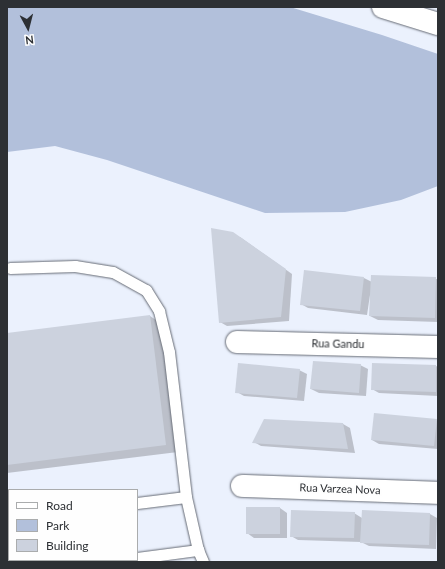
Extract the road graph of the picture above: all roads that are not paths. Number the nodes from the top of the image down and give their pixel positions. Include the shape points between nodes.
1 (383, 7) edge
2 (438, 24) edge
3 (10, 268) dead end
4 (237, 342) dead end
5 (438, 347) edge
6 (242, 486) dead end
7 (438, 493) edge
8 (186, 497) junction
9 (138, 503) edge
10 (198, 550) junction
11 (138, 558) edge
12 (203, 562) edge

1 - 2 street
3 - 8 lane via 76,266 113,272 146,290 159,311 169,352
4 - 5 street, Rua Gandu
6 - 7 street, Rua Varzea Nova
8 - 9 lane
8 - 10 lane
10 - 11 lane
10 - 12 lane

